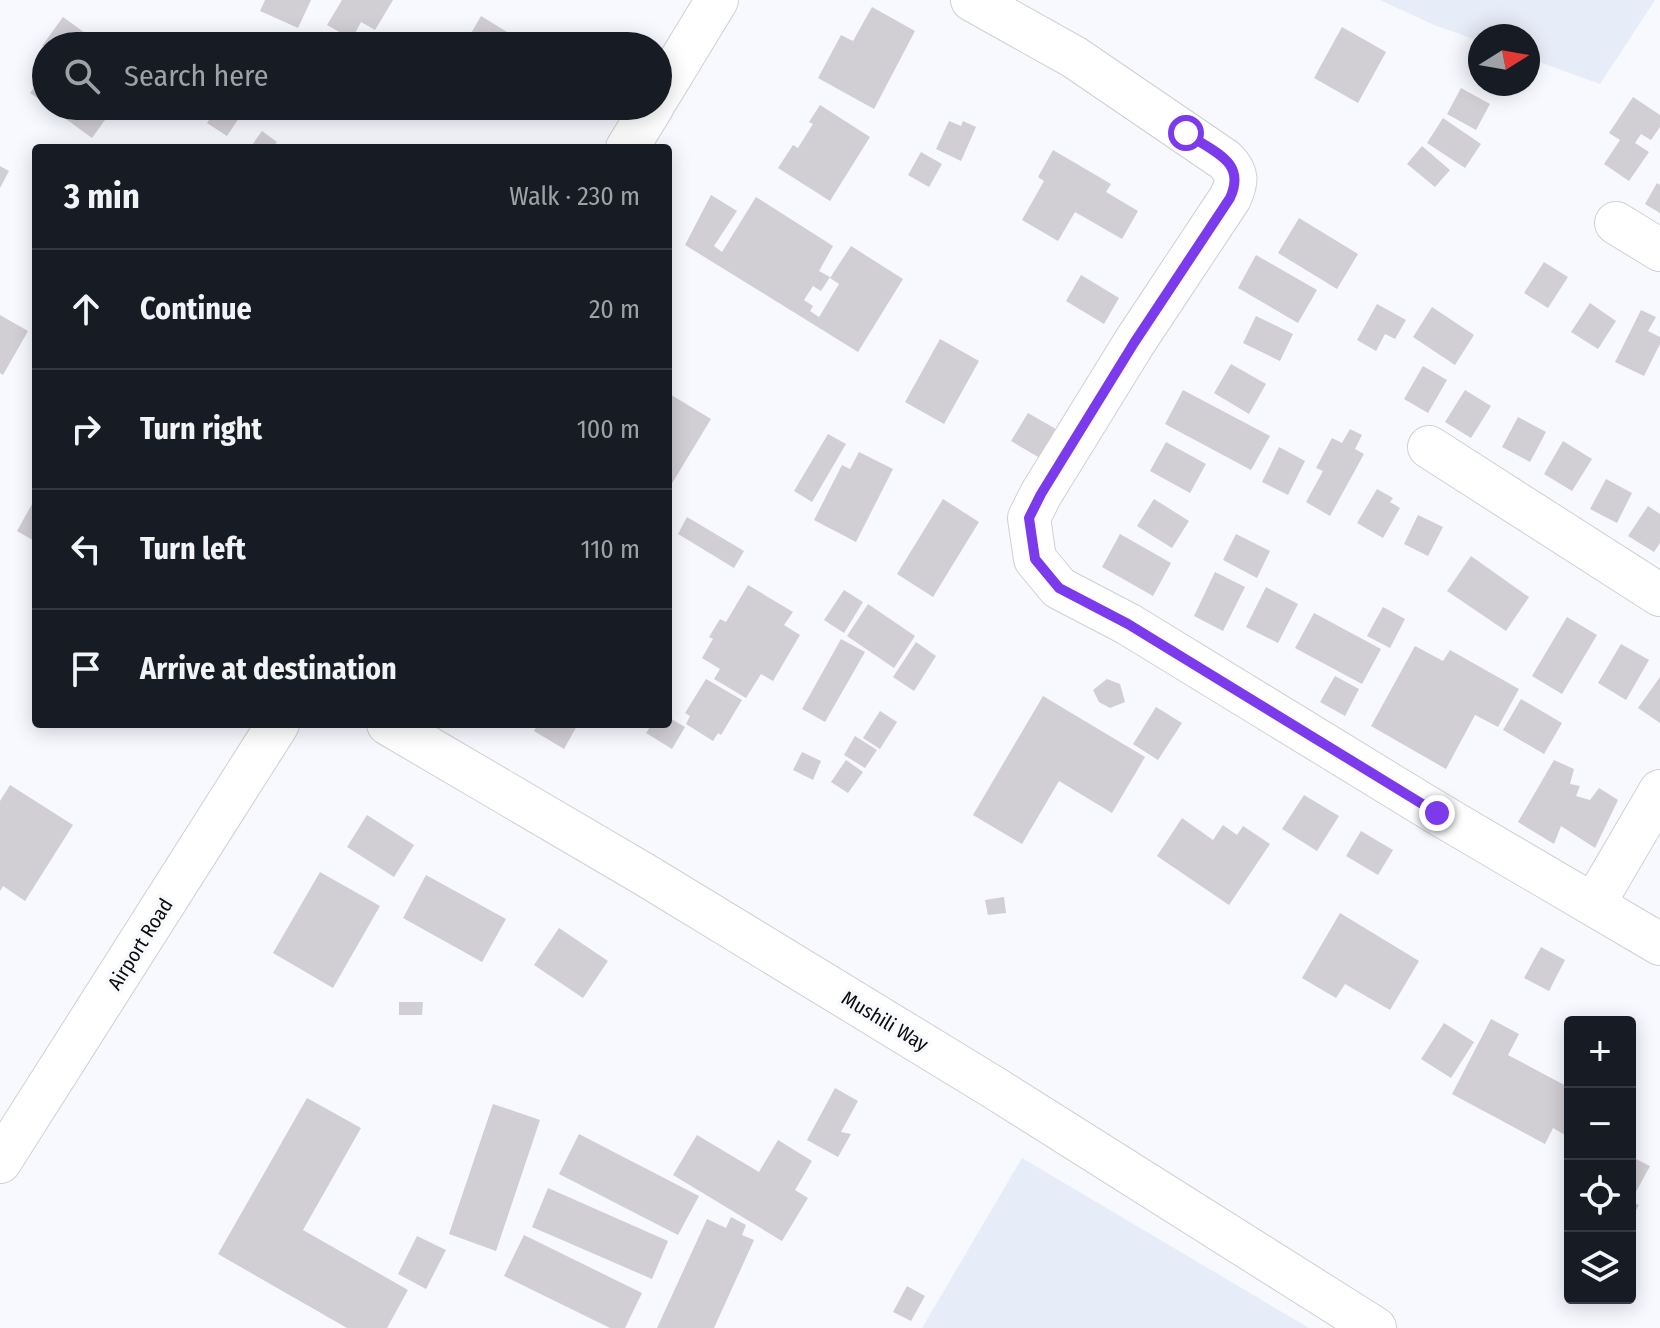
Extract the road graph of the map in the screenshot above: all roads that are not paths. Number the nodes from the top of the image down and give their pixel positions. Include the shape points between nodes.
1 (717, 0) edge
2 (972, 0) edge
3 (672, 74) edge
4 (644, 120) edge
5 (629, 144) edge
6 (1616, 223) dead end
7 (1660, 250) edge
8 (1429, 447) dead end
9 (1660, 595) edge
10 (275, 728) edge
11 (395, 728) edge
12 (1660, 791) edge
13 (1594, 904) junction
14 (1660, 944) edge
15 (0, 1162) edge
16 (1375, 1328) edge

1 - 3 street
2 - 13 street via 1074,57 1225,160 1235,170 1237,183 1041,494 1029,518 1035,559 1059,588 1128,624
4 - 5 street
6 - 7 street
8 - 9 street
10 - 15 street, Airport Road
11 - 16 street, Mushili Way via 980,1078
12 - 13 street
13 - 14 street

